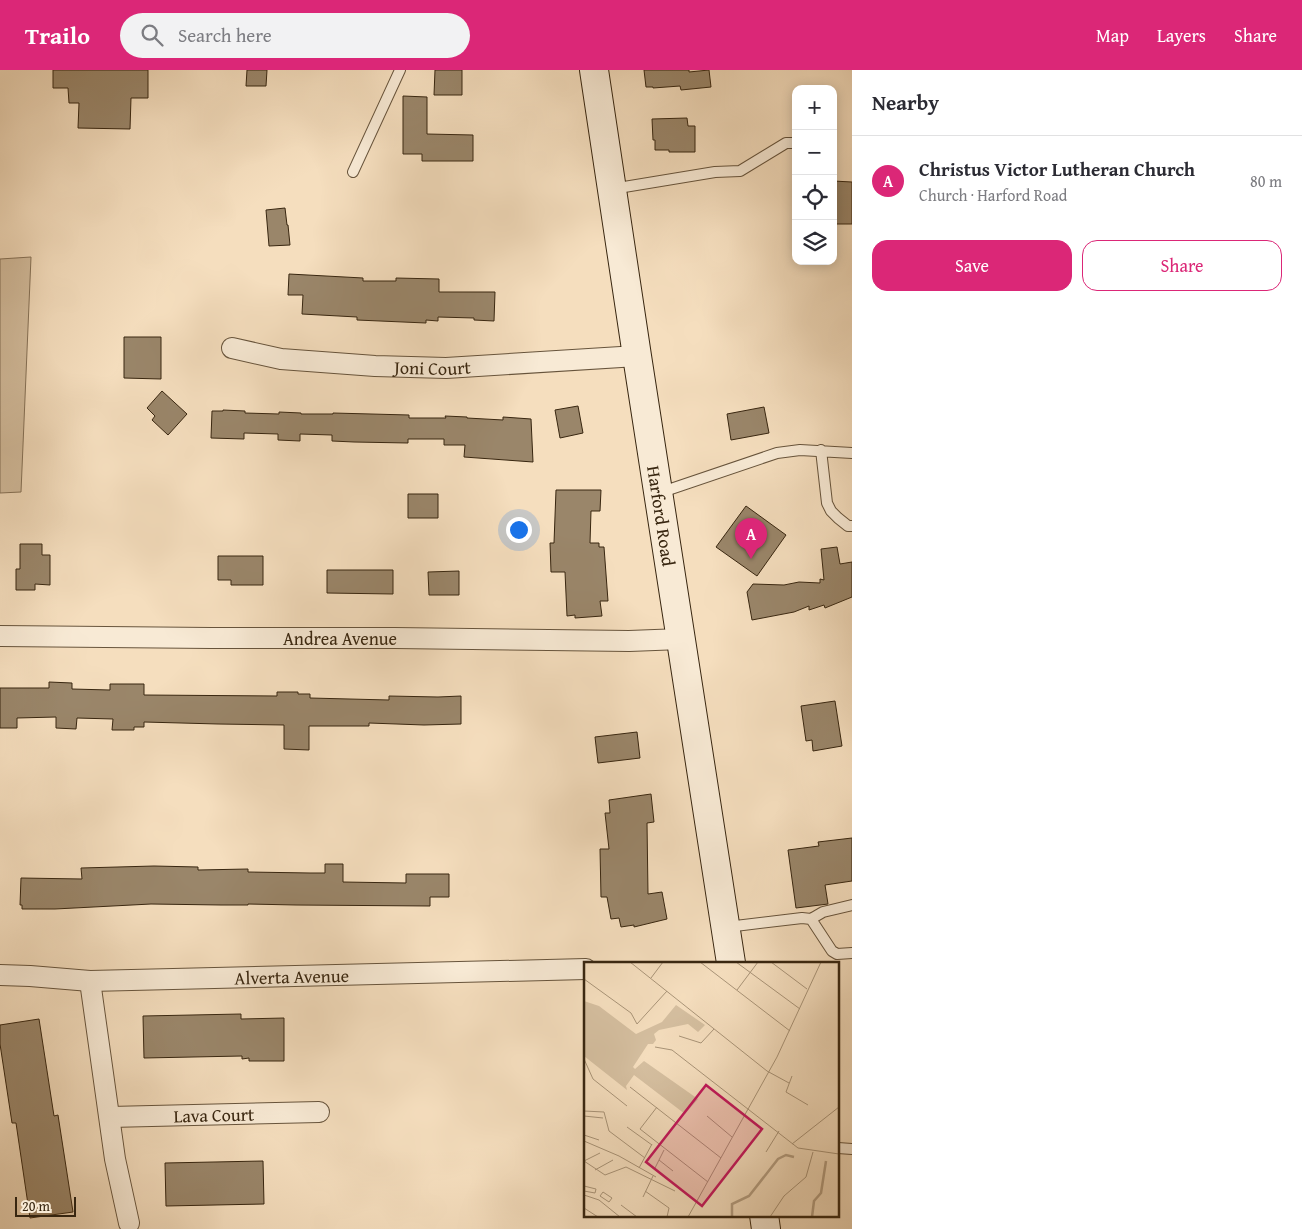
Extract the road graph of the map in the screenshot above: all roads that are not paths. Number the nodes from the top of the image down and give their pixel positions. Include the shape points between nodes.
1 (400, 70) edge
2 (594, 70) edge
3 (792, 143) edge
4 (353, 172) dead end
5 (611, 190) junction
6 (232, 348) dead end
7 (637, 356) junction
8 (820, 450) junction
9 (852, 453) edge
10 (658, 493) junction
11 (852, 526) edge
12 (0, 636) edge
13 (681, 639) junction
14 (852, 905) edge
15 (810, 919) junction
16 (726, 927) junction
17 (852, 954) edge
18 (725, 962) edge
19 (584, 969) edge
20 (0, 975) edge
21 (90, 981) junction
22 (319, 1112) dead end
23 (110, 1117) junction
24 (839, 1148) edge
25 (852, 1149) edge
26 (764, 1216) edge
27 (129, 1223) dead end
28 (766, 1229) edge

1 - 4 lane
2 - 5 main road, Harford Road
3 - 5 lane via 786,143 740,171 715,172
5 - 7 main road, Harford Road
6 - 7 street, Joni Court via 281,359 446,368
7 - 10 main road, Harford Road
8 - 9 lane
8 - 10 lane via 777,454
8 - 11 lane via 827,503 838,518
10 - 13 main road, Harford Road
12 - 13 street, Andrea Avenue
13 - 16 main road, Harford Road
14 - 15 lane via 823,912
15 - 16 lane
15 - 17 lane via 832,951
16 - 18 main road, Harford Road
19 - 21 street, Alverta Avenue
20 - 21 street, Alverta Avenue
21 - 23 street
22 - 23 street, Lava Court
23 - 27 street
24 - 25 lane
26 - 28 main road

